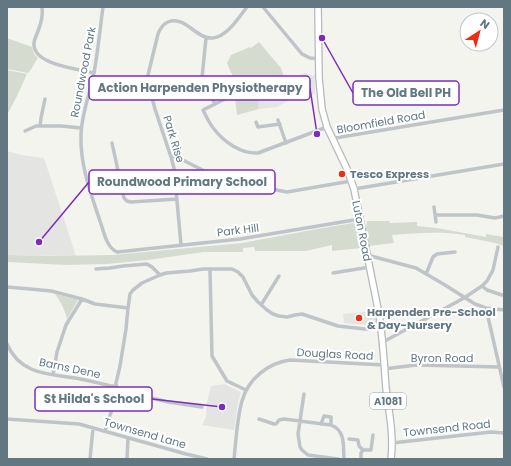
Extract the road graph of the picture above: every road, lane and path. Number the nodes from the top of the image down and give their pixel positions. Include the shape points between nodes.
1 (42, 7) edge
2 (103, 7) edge
3 (247, 7) edge
4 (263, 7) edge
5 (318, 7) edge
6 (206, 38) junction
7 (320, 59) junction
8 (94, 73) junction
9 (233, 95) dead end
10 (45, 99) dead end
11 (215, 104) junction
12 (504, 110) edge
13 (256, 122) dead end
14 (40, 126) junction
15 (258, 127) junction
16 (327, 127) junction
17 (81, 128) junction
18 (253, 129) dead end
19 (25, 131) dead end
20 (332, 140) junction
21 (112, 143) dead end
22 (286, 143) junction
23 (171, 157) junction
24 (504, 164) edge
25 (351, 181) junction
26 (354, 189) junction
27 (177, 199) junction
28 (434, 206) dead end
29 (435, 215) junction
30 (504, 216) edge
31 (360, 219) junction
32 (436, 222) dead end
33 (181, 245) junction
34 (498, 248) dead end
35 (117, 252) joint
36 (454, 252) dead end
37 (367, 255) junction
38 (370, 267) junction
39 (96, 269) dead end
40 (210, 270) junction
41 (333, 273) dead end
42 (426, 274) junction
43 (160, 275) junction
44 (279, 276) dead end
45 (482, 286) junction
46 (7, 287) edge
47 (502, 295) dead end
48 (464, 298) junction
49 (82, 299) junction
50 (261, 305) junction
51 (128, 308) junction
52 (486, 308) junction
53 (504, 310) edge
54 (381, 329) junction
55 (383, 342) junction
56 (7, 344) edge
57 (384, 367) junction
58 (499, 367) junction
59 (53, 375) junction
60 (117, 387) junction
61 (504, 387) edge
62 (246, 390) junction
63 (304, 394) dead end
64 (202, 407) dead end
65 (259, 419) dead end
66 (7, 420) edge
67 (300, 422) junction
68 (321, 424) junction
69 (331, 425) junction
70 (93, 428) junction
71 (105, 431) junction
72 (504, 433) edge
73 (373, 435) dead end
74 (128, 438) junction
75 (349, 440) dead end
76 (392, 443) junction
77 (363, 450) junction
78 (186, 454) junction
79 (90, 459) edge
80 (127, 459) edge
81 (185, 459) edge
82 (207, 459) edge
83 (234, 459) edge
84 (338, 459) edge
85 (344, 459) edge
86 (361, 459) edge
87 (391, 459) edge

1 - 8 street via 42,20 34,43 38,56 56,64
2 - 8 street, Roundwood Park
3 - 6 street via 221,36
4 - 7 street via 302,54
5 - 7 main road, Luton Road / A1081
6 - 11 street via 202,78
6 - 23 street, Park Rise via 181,22 168,22 159,29 147,79
7 - 16 main road, Luton Road / A1081 via 320,90
8 - 17 street, Roundwood Park
9 - 11 street
10 - 14 street
11 - 22 street via 203,110 221,137 238,149 258,153
12 - 20 street, Bloomfield Road
13 - 15 street
14 - 17 street
14 - 19 street
15 - 18 street
15 - 22 street via 279,122
16 - 20 main road, Luton Road / A1081
16 - 22 street
17 - 35 street, Roundwood Park via 81,152 92,197 108,244
20 - 25 main road, Luton Road / A1081
21 - 27 street via 122,191 127,201
23 - 25 street via 177,157 220,179 288,192
23 - 27 street, Park Rise
24 - 26 street
25 - 26 main road, Luton Road / A1081
26 - 31 main road, Luton Road / A1081
27 - 33 street, Park Rise
28 - 29 street
29 - 30 street via 477,214 494,218
29 - 32 street
31 - 33 street, Park Hill via 240,239
31 - 37 main road, Luton Road / A1081
33 - 35 street, Park Hill
34 - 45 street via 490,276
36 - 42 street via 435,255
37 - 38 main road, Luton Road / A1081
37 - 42 street via 411,267
38 - 41 street
38 - 54 main road, Luton Road / A1081
39 - 43 street via 147,264
40 - 43 street
40 - 50 street via 229,269 238,272
40 - 62 street via 212,356 227,381
42 - 48 street
43 - 51 street via 133,290
44 - 50 street
45 - 47 street
45 - 48 street
46 - 49 street via 51,291
48 - 52 street
48 - 55 street
49 - 51 street via 95,304
49 - 59 street via 66,325
50 - 54 street via 279,316 302,314 338,326
51 - 60 street
52 - 53 street
52 - 58 street
54 - 55 main road, Luton Road / A1081
55 - 57 main road, Luton Road / A1081
56 - 59 street, Barns Dene via 26,367
57 - 58 street, Byron Road
57 - 62 street, Douglas Road via 285,361 260,373
57 - 76 main road, Luton Road / A1081
58 - 61 street
59 - 60 street, Barns Dene
60 - 64 street, Barns Dene via 168,402
60 - 71 street
62 - 83 street, Douglas Road via 240,406
63 - 67 street
65 - 67 street via 274,424 281,419
66 - 70 street, Townsend Lane via 69,423
67 - 68 street
67 - 84 street via 298,438 305,453
68 - 69 street
68 - 69 street via 324,416 331,417
69 - 85 street via 339,430 342,436
70 - 71 street, Townsend Lane
70 - 79 street
71 - 74 street, Townsend Lane
72 - 76 street, Townsend Road via 491,432
73 - 77 street via 371,450
74 - 78 street, Townsend Lane
74 - 80 street
75 - 77 street via 358,440
76 - 87 main road, Luton Road / A1081
77 - 86 street
78 - 81 street
78 - 82 street, Townsend Lane

